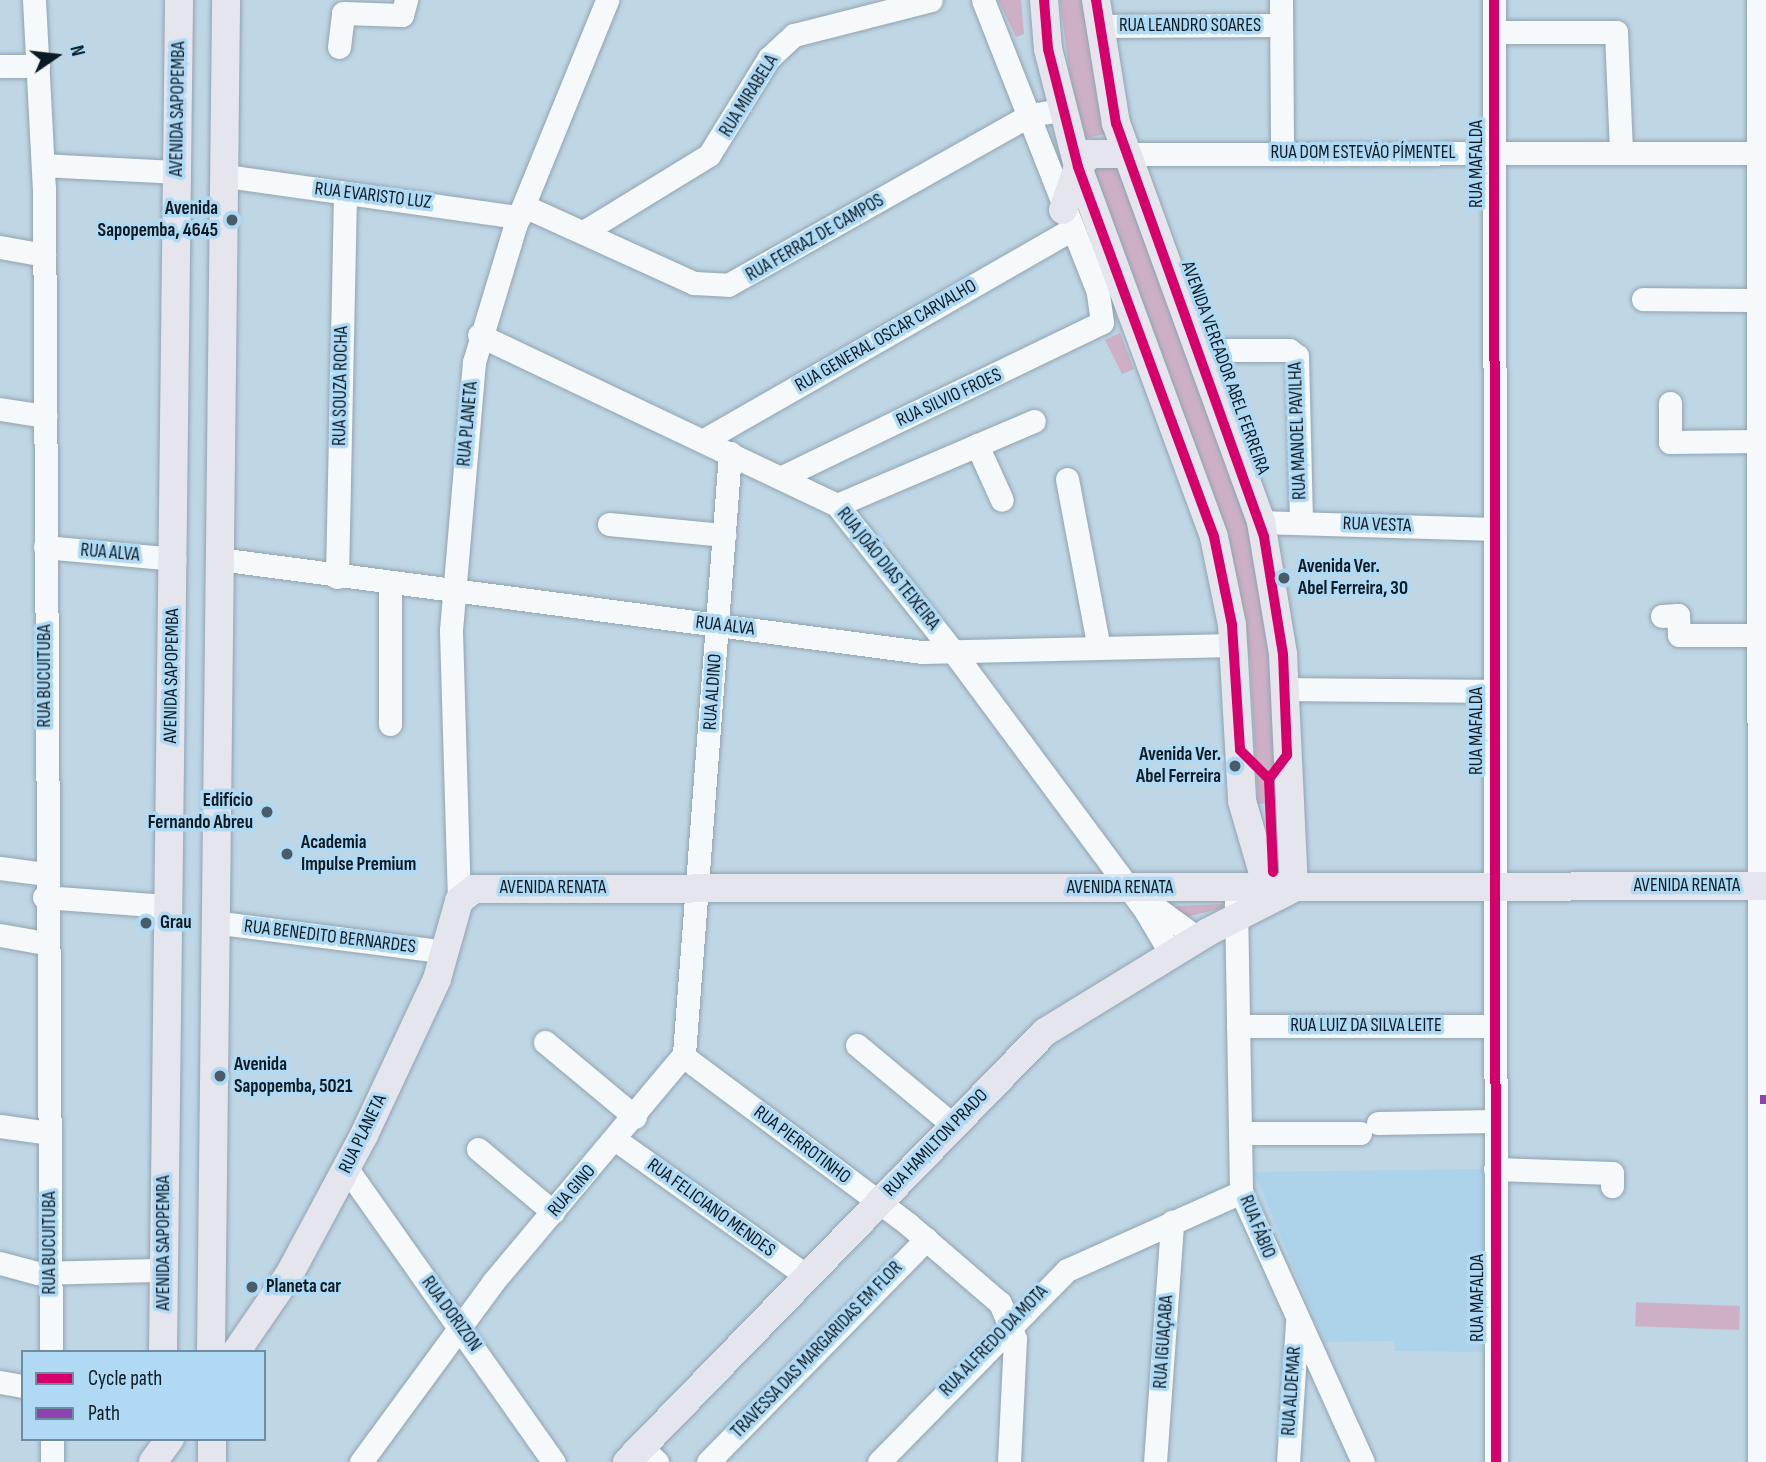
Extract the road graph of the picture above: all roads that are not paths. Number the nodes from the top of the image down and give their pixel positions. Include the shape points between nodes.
1 (34, 0) edge
2 (179, 0) edge
3 (226, 0) edge
4 (406, 0) edge
5 (607, 0) edge
6 (931, 0) edge
7 (983, 0) edge
8 (1044, 0) edge
9 (1282, 0) edge
10 (1494, 0) edge
11 (1758, 0) edge
12 (1097, 13) edge
13 (1281, 26) junction
14 (1495, 32) junction
15 (339, 47) dead end
16 (0, 66) edge
17 (38, 66) junction
18 (1061, 110) junction
19 (1030, 115) junction
20 (1128, 153) junction
21 (1494, 153) junction
22 (1621, 153) junction
23 (1762, 153) edge
24 (1282, 154) junction
25 (43, 164) junction
26 (1078, 167) junction
27 (177, 172) junction
28 (226, 176) junction
29 (345, 194) junction
30 (522, 212) junction
31 (1066, 221) junction
32 (585, 232) junction
33 (0, 247) edge
34 (44, 255) junction
35 (1643, 299) dead end
36 (1763, 300) edge
37 (479, 335) junction
38 (1200, 350) junction
39 (1670, 403) dead end
40 (0, 409) edge
41 (45, 416) junction
42 (1034, 421) dead end
43 (704, 440) junction
44 (1760, 440) junction
45 (977, 445) junction
46 (730, 453) junction
47 (1763, 466) edge
48 (784, 476) junction
49 (1067, 479) dead end
50 (1002, 500) dead end
51 (837, 505) junction
52 (1261, 522) junction
53 (1301, 522) junction
54 (609, 524) dead end
55 (1494, 529) junction
56 (724, 535) junction
57 (45, 547) junction
58 (174, 558) junction
59 (219, 559) junction
60 (337, 577) junction
61 (390, 584) junction
62 (454, 593) junction
63 (1662, 616) dead end
64 (718, 625) junction
65 (1760, 635) junction
66 (1233, 645) junction
67 (1099, 648) junction
68 (955, 653) junction
69 (1284, 689) junction
70 (1494, 691) junction
71 (390, 724) dead end
72 (1242, 801) junction
73 (1290, 804) junction
74 (0, 868) edge
75 (44, 886) junction
76 (1763, 886) edge
77 (464, 887) junction
78 (1281, 887) junction
79 (1494, 887) junction
80 (699, 888) junction
81 (1236, 888) junction
82 (1130, 890) junction
83 (166, 906) junction
84 (1237, 916) junction
85 (213, 922) junction
86 (0, 935) edge
87 (1197, 938) junction
88 (45, 943) junction
89 (446, 952) junction
90 (1171, 954) junction
91 (1238, 1026) junction
92 (1494, 1026) junction
93 (545, 1042) dead end
94 (857, 1045) dead end
95 (683, 1056) junction
96 (1763, 1099) edge
97 (635, 1117) junction
98 (1495, 1121) junction
99 (953, 1125) junction
100 (0, 1126) edge
101 (49, 1132) junction
102 (1240, 1133) junction
103 (615, 1140) junction
104 (478, 1149) dead end
105 (347, 1168) junction
106 (1495, 1169) junction
107 (1612, 1186) dead end
108 (1241, 1192) junction
109 (878, 1203) junction
110 (553, 1212) junction
111 (1172, 1222) junction
112 (926, 1239) junction
113 (0, 1263) edge
114 (49, 1270) junction
115 (165, 1270) junction
116 (807, 1276) junction
117 (1297, 1320) junction
118 (1012, 1321) junction
119 (460, 1326) junction
120 (51, 1350) edge
121 (163, 1350) edge
122 (217, 1350) edge
123 (218, 1350) edge
124 (0, 1382) edge
125 (21, 1386) edge
126 (52, 1441) edge
127 (212, 1441) edge
128 (642, 1457) edge
129 (52, 1462) edge
130 (212, 1462) edge
131 (361, 1462) edge
132 (554, 1462) edge
133 (708, 1462) edge
134 (879, 1462) edge
135 (1009, 1462) edge
136 (1155, 1462) edge
137 (1288, 1462) edge
138 (1363, 1462) edge
139 (1496, 1462) edge
140 (1759, 1462) edge

1 - 17 street, RUA BUCUITUBA
2 - 27 main road, AVENIDA SAPOPEMBA
3 - 28 main road
4 - 15 street via 402,15 343,13
5 - 30 street, RUA PLANETA
6 - 32 street, RUA MIRABELA via 794,35 769,58 709,155
7 - 19 street
8 - 18 main road
9 - 13 street
10 - 14 street, RUA MAFALDA
11 - 23 street
12 - 13 street, RUA LEANDRO SOARES
12 - 20 main road, AVENIDA VEREADOR ABEL FERREIRA
13 - 24 street
14 - 21 street, RUA MAFALDA
14 - 22 street via 1616,32
16 - 17 street
17 - 25 street, RUA BUCUITUBA
18 - 19 street, RUA FERRAZ DE CAMPOS
18 - 26 main road
19 - 31 street
19 - 32 street, RUA FERRAZ DE CAMPOS via 728,285 694,283
20 - 24 street, RUA DOM ESTEVÃO PÍMENTEL
20 - 26 main road via 1101,150
20 - 38 main road, AVENIDA VEREADOR ABEL FERREIRA
21 - 22 street, RUA DOM ESTEVÃO PÍMENTEL
21 - 24 street, RUA DOM ESTEVÃO PÍMENTEL
21 - 55 street, RUA MAFALDA
22 - 23 street, RUA DOM ESTEVÃO PÍMENTEL
23 - 36 street
25 - 27 street
25 - 34 street, RUA BUCUITUBA
26 - 31 main road
26 - 66 main road via 1199,486
27 - 58 main road, AVENIDA SAPOPEMBA
28 - 29 street, RUA EVARISTO LUZ
28 - 59 main road
29 - 30 street, RUA EVARISTO LUZ
29 - 60 street, RUA SOUZA ROCHA
30 - 32 street, RUA FERRAZ DE CAMPOS
30 - 37 street, RUA PLANETA
31 - 43 street, RUA GENERAL OSCAR CARVALHO
31 - 48 street, RUA SILVIO FROES via 1104,312 1099,327
33 - 34 street
34 - 41 street, RUA BUCUITUBA
35 - 36 street
36 - 44 street
37 - 43 street, RUA JOÃO DIAS TEIXEIRA
37 - 62 street, RUA PLANETA
38 - 52 main road, AVENIDA VEREADOR ABEL FERREIRA
38 - 53 street, RUA MANOEL PAVILHA via 1289,350 1297,356
39 - 44 street via 1670,442
40 - 41 street
41 - 57 street, RUA BUCUITUBA
42 - 45 street
43 - 46 street, RUA JOÃO DIAS TEIXEIRA
44 - 47 street
45 - 50 street
45 - 51 street
46 - 48 street, RUA JOÃO DIAS TEIXEIRA
46 - 56 street, RUA ALDINO
47 - 65 street
48 - 51 street, RUA JOÃO DIAS TEIXEIRA
49 - 67 street
51 - 68 street, RUA JOÃO DIAS TEIXEIRA
52 - 53 street, RUA VESTA
52 - 69 main road, AVENIDA VEREADOR ABEL FERREIRA
53 - 55 street, RUA VESTA
54 - 56 street
55 - 70 street, RUA MAFALDA
56 - 64 street, RUA ALDINO
57 - 58 street, RUA ALVA
57 - 75 street, RUA BUCUITUBA
58 - 83 main road, AVENIDA SAPOPEMBA
59 - 60 street, RUA ALVA
59 - 85 main road
60 - 61 street, RUA ALVA
61 - 62 street, RUA ALVA
61 - 71 street
62 - 64 street, RUA ALVA
62 - 77 street, RUA PLANETA
63 - 65 street via 1678,615 1679,635
64 - 68 street, RUA ALVA
64 - 80 street, RUA ALDINO
65 - 76 street
66 - 67 street, RUA ALVA
66 - 72 main road
67 - 68 street, RUA ALVA
68 - 82 street, RUA JOÃO DIAS TEIXEIRA
69 - 70 street
69 - 73 main road, AVENIDA VEREADOR ABEL FERREIRA
70 - 79 street, RUA MAFALDA
72 - 73 main road via 1266,817
72 - 78 main road
72 - 81 main road
73 - 78 main road, AVENIDA VEREADOR ABEL FERREIRA
74 - 75 street
75 - 83 street
75 - 88 street, RUA BUCUITUBA
76 - 79 main road, AVENIDA RENATA
76 - 96 street
77 - 80 main road, AVENIDA RENATA
77 - 89 main road, RUA PLANETA
78 - 79 main road, AVENIDA RENATA
78 - 81 main road, AVENIDA RENATA
78 - 84 main road, RUA HAMILTON PRADO
79 - 92 street, RUA MAFALDA
80 - 82 main road, AVENIDA RENATA
80 - 95 street
81 - 82 main road, AVENIDA RENATA
81 - 84 street, RUA FÁBIO
82 - 87 street
82 - 90 street, RUA JOÃO DIAS TEIXEIRA
83 - 115 main road, AVENIDA SAPOPEMBA
84 - 87 main road, RUA HAMILTON PRADO
84 - 91 street, RUA FÁBIO
85 - 89 street, RUA BENEDITO BERNARDES
85 - 122 main road
86 - 88 street
87 - 90 main road, RUA HAMILTON PRADO
88 - 101 street, RUA BUCUITUBA
89 - 105 main road, RUA PLANETA
90 - 99 main road, RUA HAMILTON PRADO via 1045,1032
91 - 92 street, RUA LUIZ DA SILVA LEITE
91 - 102 street, RUA FÁBIO
92 - 98 street, RUA MAFALDA
93 - 97 street
94 - 99 street
95 - 97 street, RUA GINO
95 - 109 street, RUA PIERROTINHO
96 - 140 street
97 - 103 street, RUA GINO
98 - 102 street
98 - 106 street, RUA MAFALDA
99 - 109 main road, RUA HAMILTON PRADO
100 - 101 street
101 - 114 street, RUA BUCUITUBA
102 - 108 street, RUA FÁBIO
103 - 110 street, RUA GINO
103 - 116 street, RUA FELICIANO MENDES
104 - 110 street
105 - 119 street, RUA DORIZON
105 - 123 main road, RUA PLANETA via 290,1273
106 - 107 street via 1612,1173
106 - 139 street, RUA MAFALDA
108 - 111 street, RUA ALFREDO DA MOTA
108 - 117 street, RUA FÁBIO
109 - 112 street, RUA PIERROTINHO
109 - 116 main road, RUA HAMILTON PRADO
110 - 119 street, RUA GINO
111 - 118 street, RUA ALFREDO DA MOTA via 1067,1270
111 - 136 street, RUA IGUAÇABA
112 - 118 street, RUA PIERROTINHO
112 - 133 street, TRAVESSA DAS MARGARIDAS EM FLOR
113 - 114 street
114 - 115 street
114 - 120 street, RUA BUCUITUBA
115 - 121 main road, AVENIDA SAPOPEMBA
116 - 128 main road, RUA HAMILTON PRADO
117 - 137 street, RUA ALDEMAR
117 - 138 street, RUA FÁBIO
118 - 134 street, RUA ALFREDO DA MOTA
118 - 135 street via 1016,1359
119 - 131 street, RUA GINO
119 - 132 street, RUA DORIZON
124 - 125 street
126 - 129 street
127 - 130 main road

